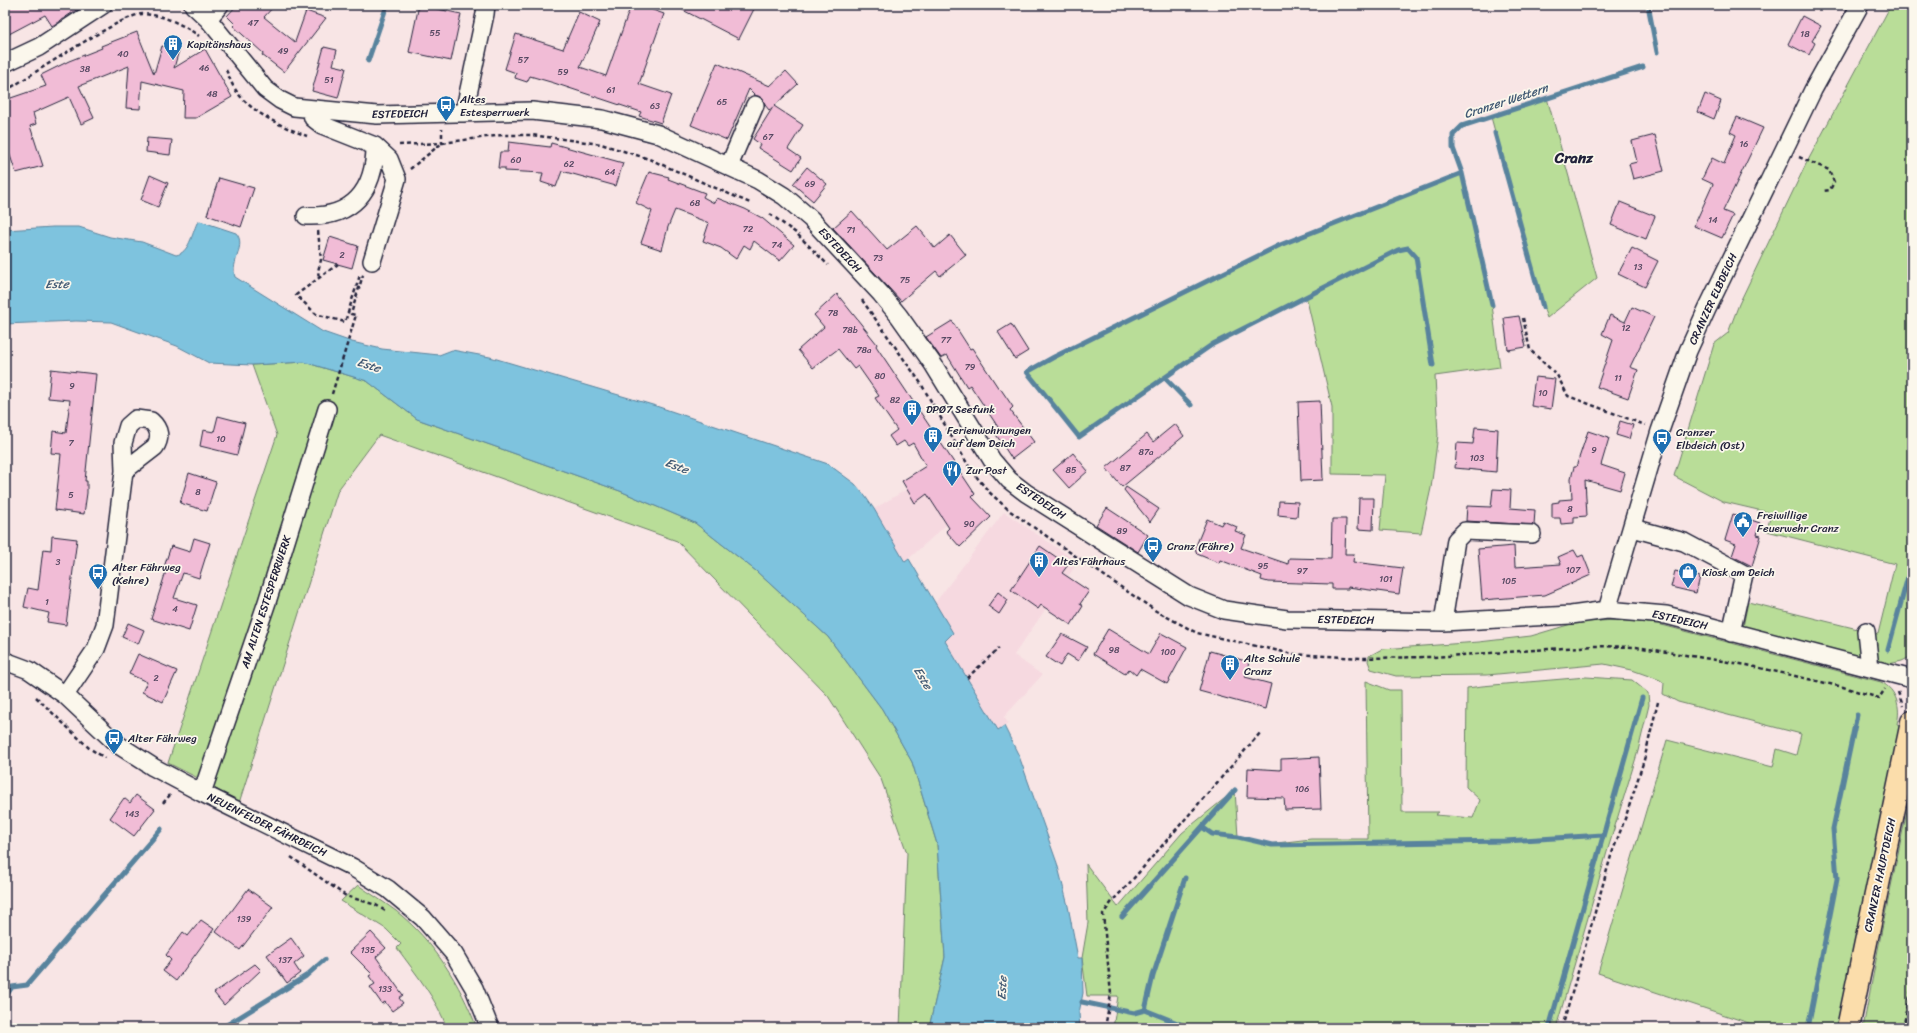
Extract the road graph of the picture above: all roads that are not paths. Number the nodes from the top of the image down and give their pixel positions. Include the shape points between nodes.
1 (103, 5) edge
2 (193, 5) edge
3 (220, 5) edge
4 (486, 5) edge
5 (1860, 5) edge
6 (208, 19) junction
7 (5, 62) edge
8 (755, 104) dead end
9 (311, 110) junction
10 (464, 112) junction
11 (375, 146) junction
12 (729, 166) junction
13 (311, 216) road end
14 (372, 261) road end
15 (327, 409) dead end
16 (124, 471) dead end
17 (1633, 528) junction
18 (1532, 534) dead end
19 (1607, 610) junction
20 (1443, 622) junction
21 (1866, 631) dead end
22 (1731, 633) junction
23 (5, 661) edge
24 (1870, 668) junction
25 (1912, 679) edge
26 (65, 695) junction
27 (1912, 722) edge
28 (202, 793) junction
29 (490, 1028) edge
30 (1848, 1028) edge

1 - 7 street via 39,47
2 - 6 street, ESTEDEICH
3 - 6 street
4 - 10 street
5 - 17 street, CRANZER ELBDEICH via 1813,90 1688,351 1660,431
6 - 9 street, ESTEDEICH via 265,89 294,107
8 - 12 street
9 - 10 street, ESTEDEICH via 377,115
9 - 11 street via 313,118 322,125
10 - 12 street, ESTEDEICH via 532,111 602,119 658,134
11 - 13 street via 372,176 363,193 339,212
11 - 14 street via 388,159 397,179
12 - 20 street, ESTEDEICH via 784,196 811,219 881,294 933,364 992,460 1009,480 1026,493 1189,596 1224,610 1287,619
15 - 28 street, AM ALTEN ESTESPERRWERK via 260,624
16 - 26 street via 104,625 96,649
17 - 19 street, CRANZER ELBDEICH
17 - 22 street via 1684,542 1744,574
18 - 20 street via 1465,531 1456,540
19 - 20 street, ESTEDEICH via 1571,615
19 - 22 street, ESTEDEICH via 1666,615
21 - 24 street
22 - 24 street, ESTEDEICH
23 - 26 street, NEUENFELDER FÄHRDEICH via 29,670
24 - 25 street, ESTEDEICH
26 - 28 street, NEUENFELDER FÄHRDEICH via 117,744
27 - 30 main road, CRANZER HAUPTDEICH
28 - 29 street, NEUENFELDER FÄHRDEICH via 352,867 388,889 423,918 454,954 474,988

